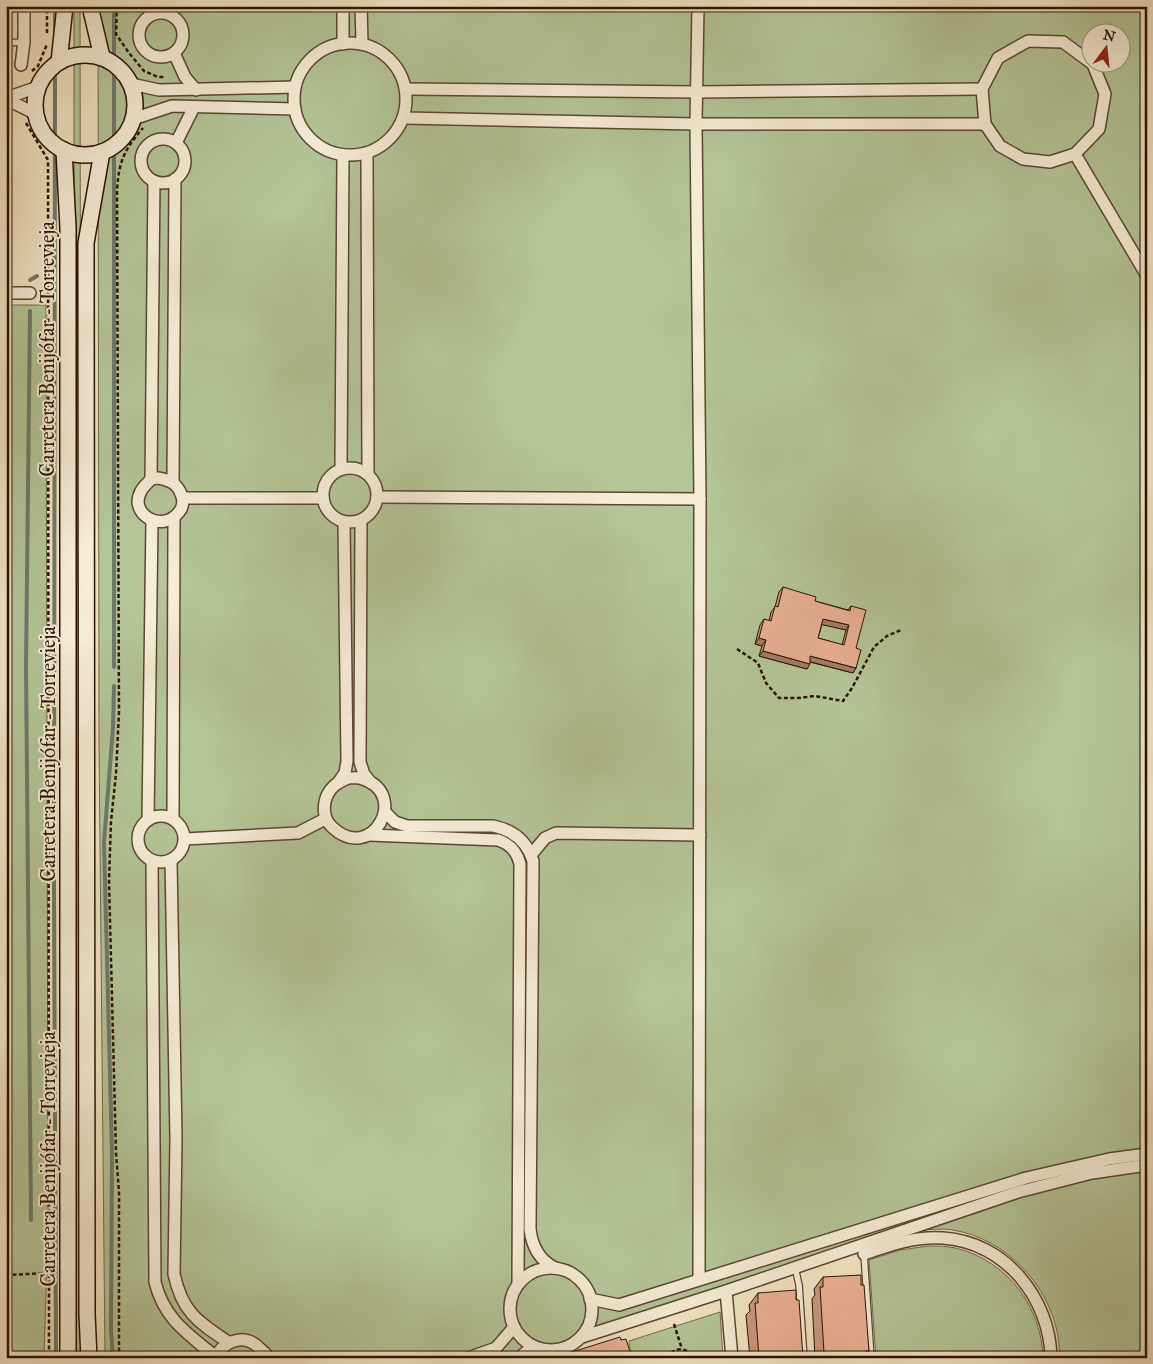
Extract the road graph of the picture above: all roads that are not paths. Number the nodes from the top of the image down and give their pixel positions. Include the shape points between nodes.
1 (24, 6) edge
2 (65, 6) edge
3 (90, 6) edge
4 (343, 6) edge
5 (361, 6) edge
6 (698, 6) edge
7 (153, 10) edge
8 (171, 11) edge
9 (24, 42) junction
10 (6, 43) edge
11 (362, 43) junction
12 (343, 44) junction
13 (174, 53) junction
14 (1080, 54) edge
15 (102, 57) junction
16 (59, 62) junction
17 (21, 65) dead end
18 (1095, 72) edge
19 (131, 84) junction
20 (38, 87) junction
21 (295, 88) junction
22 (406, 89) junction
23 (982, 89) junction
24 (196, 90) junction
25 (697, 92) junction
26 (6, 99) edge
27 (194, 107) junction
28 (295, 109) junction
29 (30, 118) junction
30 (404, 118) junction
31 (133, 119) junction
32 (696, 124) junction
33 (986, 124) junction
34 (176, 143) junction
35 (64, 150) junction
36 (102, 152) junction
37 (367, 153) junction
38 (1075, 154) junction
39 (344, 155) junction
40 (175, 179) junction
41 (154, 181) junction
42 (1147, 276) edge
43 (6, 293) edge
44 (30, 293) dead end
45 (342, 469) junction
46 (368, 474) junction
47 (151, 479) junction
48 (173, 483) junction
49 (377, 497) junction
50 (183, 498) junction
51 (323, 498) junction
52 (700, 499) junction
53 (174, 518) junction
54 (361, 520) junction
55 (152, 521) junction
56 (344, 522) junction
57 (338, 783) junction
58 (371, 783) junction
59 (385, 812) junction
60 (173, 818) junction
61 (148, 819) junction
62 (325, 820) junction
63 (368, 835) junction
64 (700, 835) junction
65 (185, 839) junction
66 (531, 855) junction
67 (152, 861) junction
68 (171, 861) junction
69 (1147, 1154) edge
70 (1147, 1166) edge
71 (864, 1254) joint
72 (795, 1267) junction
73 (555, 1268) junction
74 (699, 1279) junction
75 (518, 1284) junction
76 (726, 1291) junction
77 (590, 1300) junction
78 (514, 1327) junction
79 (582, 1337) junction
80 (228, 1342) junction
81 (533, 1346) junction
82 (267, 1357) edge
83 (68, 1358) edge
84 (89, 1358) edge
85 (216, 1358) edge
86 (468, 1358) edge
87 (519, 1358) edge
88 (732, 1358) edge
89 (804, 1358) edge
90 (871, 1358) edge
91 (1051, 1358) edge

1 - 9 street
2 - 16 main road
3 - 15 main road
4 - 12 street
5 - 11 street
6 - 25 street
7 - 8 street via 160,13
7 - 13 street via 142,23 141,44 144,50 156,57
8 - 13 street via 180,23 184,37 182,45
9 - 10 lane
9 - 17 street
11 - 12 street
11 - 22 street via 394,63
12 - 21 street via 324,49 306,64
13 - 24 street via 185,77
14 - 23 street via 1063,42 1028,41 998,58
15 - 16 main road via 85,54 69,56
15 - 19 main road via 117,65
16 - 20 main road via 43,77
18 - 38 street via 1105,94 1099,128
19 - 24 street via 159,90
19 - 31 main road via 136,110
20 - 26 street
20 - 29 main road
21 - 24 street
21 - 28 street
22 - 25 street
22 - 30 street
23 - 25 street
23 - 33 street
25 - 32 street
26 - 29 street
27 - 28 street
27 - 31 street via 172,106
27 - 34 street
28 - 39 street via 304,131 321,147
29 - 35 main road via 47,138
30 - 32 street
30 - 37 street via 389,140
31 - 36 main road via 122,140
32 - 33 street
32 - 52 street
33 - 38 street via 1000,146 1023,160 1050,162
34 - 40 street via 185,162 184,169
34 - 41 street via 163,138 144,149 141,156 143,171
35 - 36 main road via 92,155
35 - 83 main road, Carretera Benijófar - Torrevieja via 68,228
36 - 84 main road, Carretera Benijófar - Torrevieja via 86,243
37 - 39 street
37 - 46 street
38 - 42 street
39 - 45 street
40 - 41 street via 162,183
40 - 48 street
41 - 47 street
43 - 44 street
45 - 46 street via 358,469
45 - 51 street via 328,478
46 - 49 street via 375,483
47 - 48 street
47 - 55 street via 140,492 138,504
48 - 50 street
49 - 52 street
49 - 54 street via 370,514
50 - 51 street
50 - 53 street via 182,509
51 - 56 street via 326,509
52 - 64 street
53 - 55 street via 164,523
53 - 60 street
54 - 56 street
54 - 58 street via 360,762
55 - 61 street
56 - 57 street via 347,761 345,773
57 - 58 street via 348,778 363,778
57 - 62 street via 326,797
58 - 59 street via 384,798
59 - 63 street via 380,826
59 - 66 street via 395,822 407,826 502,828 518,836
60 - 61 street via 160,815
60 - 65 street via 182,827
61 - 67 street via 140,829 138,842 142,853
62 - 63 street via 340,835 354,839
62 - 65 street via 298,833
63 - 75 street via 498,840 510,846 518,857
64 - 66 street via 556,833 545,838
64 - 74 street
65 - 68 street via 181,852
66 - 73 street via 530,1229 536,1251
67 - 68 street
67 - 85 street via 155,1282 161,1302 172,1319
68 - 80 street via 176,1139 174,1274 179,1294 191,1314
69 - 74 street via 1108,1159 1026,1178
70 - 72 street via 1092,1173 1018,1192
71 - 90 lane
71 - 91 street via 893,1244 928,1238 958,1240 984,1249 1015,1271 1033,1294 1046,1320
72 - 76 street
72 - 89 lane
73 - 75 street via 541,1269
73 - 77 street via 569,1272 581,1282 590,1294
74 - 77 street via 619,1305
75 - 78 street via 511,1299 510,1315
76 - 79 street
76 - 88 street
77 - 79 street via 590,1324
78 - 81 street
78 - 86 street via 496,1348
79 - 81 street via 570,1346 556,1350
80 - 82 street via 243,1339 253,1343
80 - 85 street
81 - 87 street

